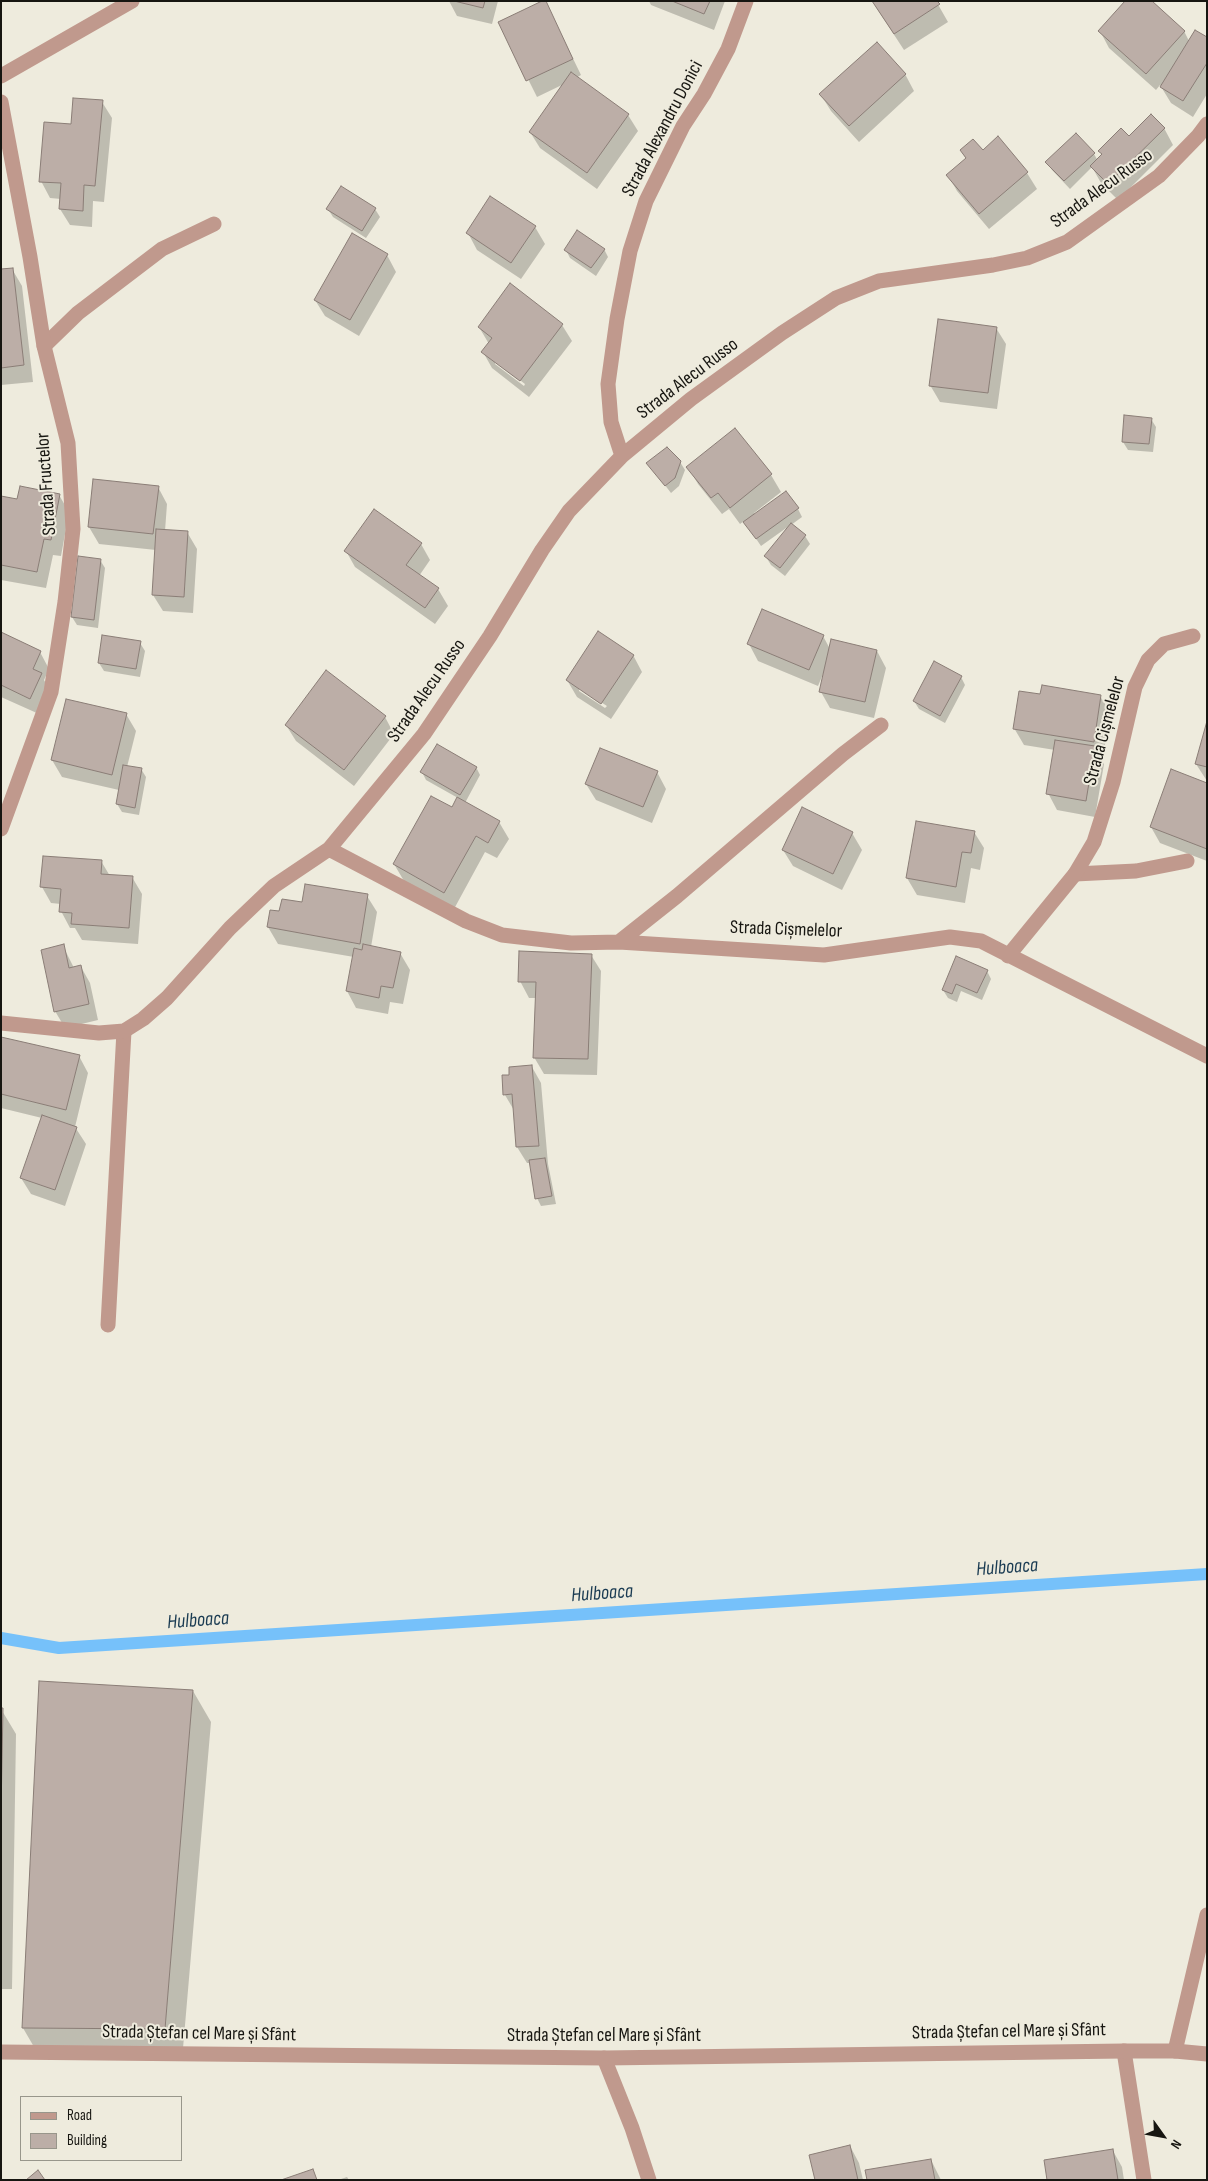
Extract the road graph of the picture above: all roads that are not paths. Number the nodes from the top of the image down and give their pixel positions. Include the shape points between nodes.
1 (132, 1) edge
2 (746, 1) edge
3 (1, 76) edge
4 (1, 102) edge
5 (1207, 124) edge
6 (214, 224) dead end
7 (44, 346) junction
8 (622, 456) junction
9 (1193, 636) dead end
10 (881, 725) dead end
11 (1, 829) edge
12 (330, 849) junction
13 (1187, 861) dead end
14 (1075, 874) junction
15 (619, 942) junction
16 (1008, 956) junction
17 (1, 1023) edge
18 (124, 1031) junction
19 (1207, 1056) edge
20 (108, 1325) dead end
21 (1207, 1915) edge
22 (1175, 2050) junction
23 (1124, 2051) junction
24 (1, 2052) edge
25 (1207, 2054) edge
26 (604, 2058) junction
27 (649, 2180) edge
28 (1144, 2180) edge

1 - 3 street
2 - 8 street, Strada Alexandru Donici via 728,49 683,126 646,201 630,251 608,384 611,422
4 - 7 street, Strada Fructelor
5 - 8 street, Strada Alecu Russo via 1159,176 1067,242 1027,258 879,281 836,298 691,399
6 - 7 street via 162,249 78,313
7 - 11 street, Strada Fructelor via 68,443 73,529 51,692
8 - 12 street, Strada Alecu Russo via 569,511 424,734
9 - 14 street, Strada Cișmelelor via 1164,644 1148,660 1135,687 1113,782 1094,842
10 - 15 street
12 - 15 street, Strada Cișmelelor via 466,921 502,935 570,943
12 - 18 street, Strada Alecu Russo via 274,886 230,928 167,998
13 - 14 street via 1136,871
14 - 16 street, Strada Cișmelelor
15 - 16 street, Strada Cișmelelor via 824,955 950,937 981,942
16 - 19 street, Strada Cișmelelor
17 - 18 street, Strada Alecu Russo via 99,1033
18 - 20 street
21 - 22 street
22 - 23 street, Strada Ștefan cel Mare și Sfânt
22 - 25 street, Strada Ștefan cel Mare și Sfânt
23 - 26 street, Strada Ștefan cel Mare și Sfânt
23 - 28 street
24 - 26 street, Strada Ștefan cel Mare și Sfânt
26 - 27 street

